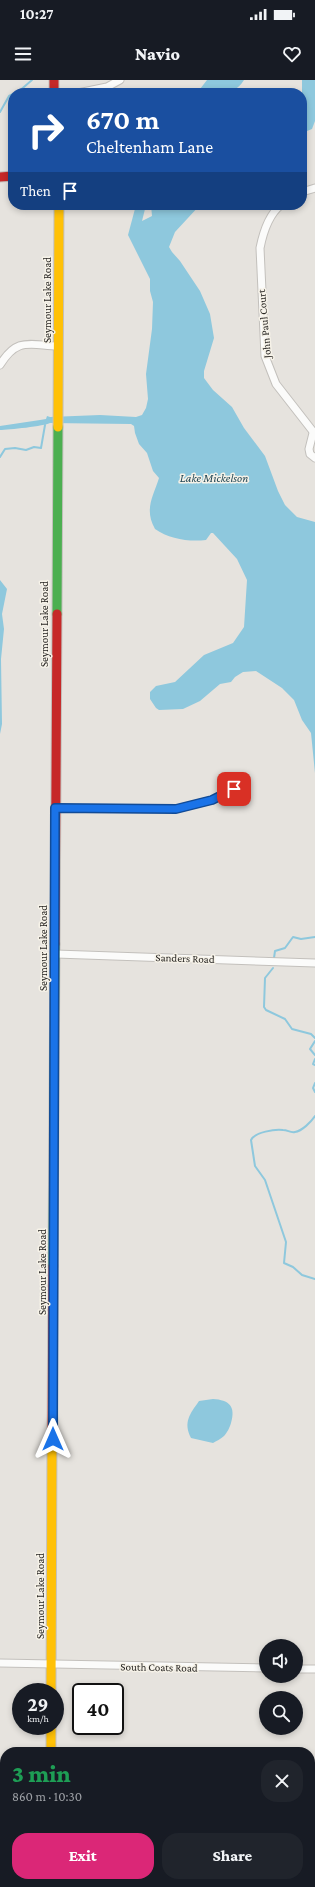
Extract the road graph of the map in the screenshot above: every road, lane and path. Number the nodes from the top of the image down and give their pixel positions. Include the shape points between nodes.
1 (120, 80) edge
2 (102, 88) edge
3 (59, 210) edge
4 (277, 210) edge
5 (58, 346) junction
6 (0, 365) edge
7 (314, 433) edge
8 (315, 458) edge
9 (234, 789) dead end
10 (55, 808) junction
11 (56, 954) junction
12 (315, 963) edge
13 (0, 1663) edge
14 (52, 1664) junction
15 (259, 1668) edge
16 (303, 1669) edge
17 (315, 1669) edge
18 (51, 1683) edge
19 (51, 1735) edge
20 (51, 1747) edge

1 - 2 street
3 - 5 street, Seymour Lake Road
4 - 7 street, John Paul Court via 263,234 260,248 264,356 276,384
5 - 6 street via 20,345 11,350
5 - 10 street, Seymour Lake Road
7 - 8 street via 309,449
9 - 10 street via 212,800 176,809
10 - 11 street, Seymour Lake Road
11 - 12 street, Sanders Road
11 - 14 street, Seymour Lake Road
13 - 14 street, South Coats Road
14 - 15 street, South Coats Road
14 - 18 street, Seymour Lake Road
16 - 17 street
19 - 20 street

